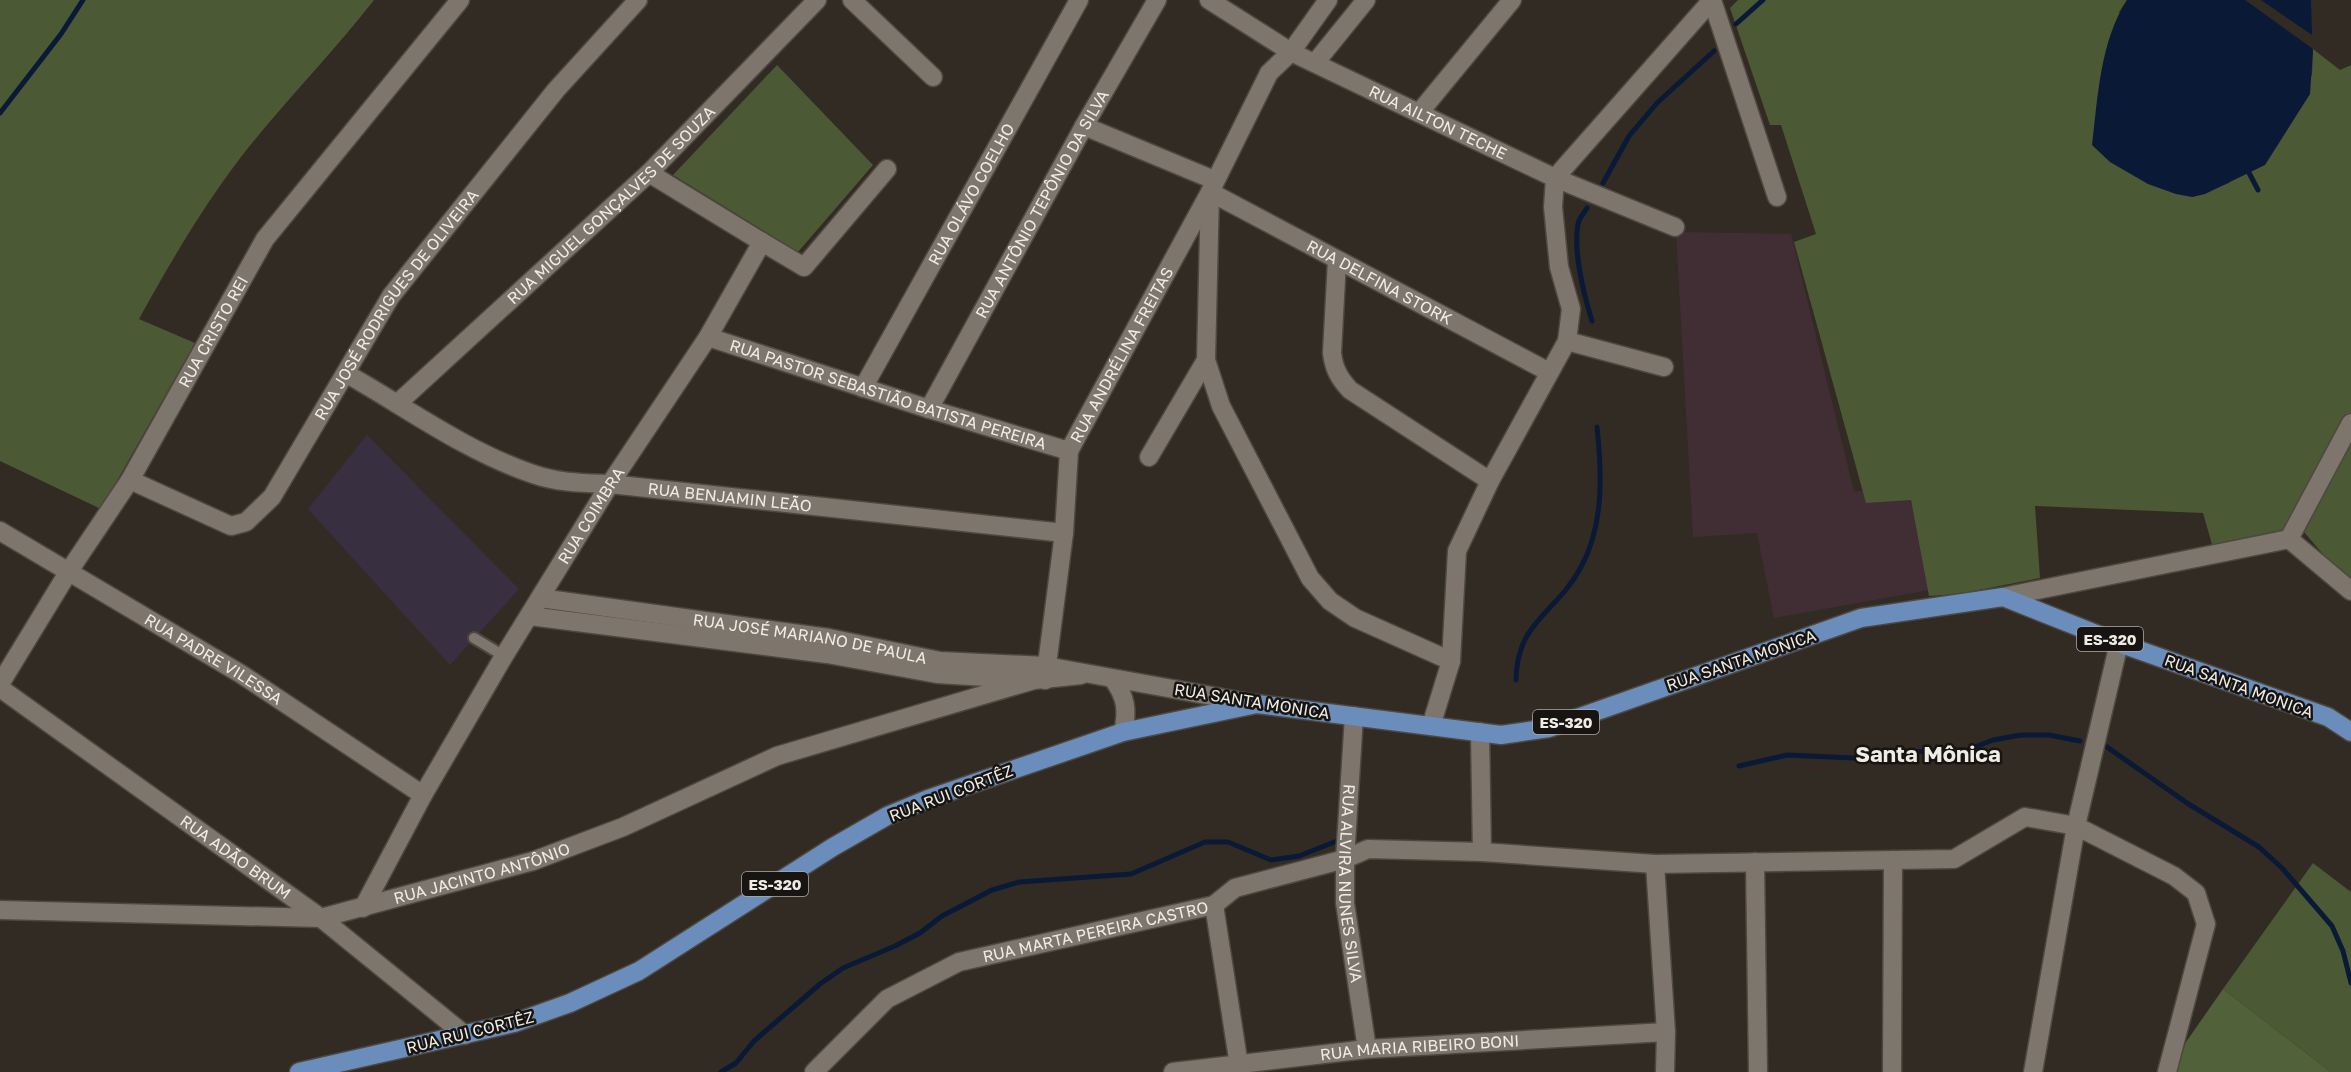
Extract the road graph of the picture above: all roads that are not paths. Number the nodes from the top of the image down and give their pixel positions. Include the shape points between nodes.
1 (460, 0) edge
2 (638, 0) edge
3 (817, 0) edge
4 (852, 0) edge
5 (1079, 0) edge
6 (1157, 0) edge
7 (1209, 0) edge
8 (1328, 0) edge
9 (1366, 0) edge
10 (1512, 0) edge
11 (1712, 0) edge
12 (1292, 52) junction
13 (1315, 63) junction
14 (933, 77) dead end
15 (1419, 113) junction
16 (1084, 126) junction
17 (887, 169) dead end
18 (649, 173) junction
19 (1556, 178) junction
20 (1212, 186) junction
21 (1777, 197) dead end
22 (1675, 227) dead end
23 (762, 242) junction
24 (1337, 260) junction
25 (708, 337) junction
26 (1567, 341) junction
27 (1206, 360) junction
28 (1664, 367) dead end
29 (1549, 372) junction
30 (347, 374) junction
31 (863, 388) junction
32 (398, 403) junction
33 (930, 409) junction
34 (2351, 423) edge
35 (1069, 451) junction
36 (1149, 457) dead end
37 (130, 480) junction
38 (1490, 481) junction
39 (610, 484) junction
40 (0, 531) edge
41 (1064, 533) junction
42 (2289, 539) junction
43 (69, 571) junction
44 (2351, 591) edge
45 (2002, 597) junction
46 (540, 598) junction
47 (530, 616) junction
48 (658, 624) junction
49 (474, 638) dead end
50 (2119, 643) junction
51 (504, 656) junction
52 (1451, 661) junction
53 (939, 667) junction
54 (1081, 675) joint
55 (1042, 676) junction
56 (1113, 679) junction
57 (0, 686) edge
58 (1257, 704) junction
59 (937, 707) junction
60 (1354, 716) junction
61 (1431, 726) junction
62 (1123, 732) junction
63 (1480, 732) junction
64 (2351, 732) edge
65 (423, 795) junction
66 (2076, 826) junction
67 (1482, 852) junction
68 (1345, 859) junction
69 (1893, 860) junction
70 (1755, 862) junction
71 (1655, 864) junction
72 (1215, 905) junction
73 (363, 908) junction
74 (0, 910) edge
75 (321, 918) junction
76 (1666, 1032) junction
77 (465, 1035) junction
78 (1367, 1050) junction
79 (1240, 1067) edge
80 (305, 1071) edge
81 (814, 1072) edge
82 (1173, 1072) edge
83 (1665, 1072) edge
84 (1758, 1072) edge
85 (1892, 1072) edge
86 (2033, 1072) edge
87 (2167, 1072) edge

1 - 37 street, RUA CRISTO REI via 265,239
2 - 30 street, RUA JOSÉ RODRIGUES DE OLIVEIRA via 556,90 391,296
3 - 18 street, RUA MIGUEL GONÇALVES DE SOUZA
4 - 14 street
5 - 31 street, RUA OLÁVO COELHO
6 - 16 street, RUA ANTÔNIO TEPÔNIO DA SILVA
7 - 12 street, RUA AILTON TECHE
8 - 12 street, RUA ANDRÉLINA FREITAS
9 - 13 street
10 - 15 street
11 - 19 street
11 - 21 street
12 - 13 street, RUA AILTON TECHE
12 - 20 street, RUA ANDRÉLINA FREITAS via 1269,72
13 - 15 street, RUA AILTON TECHE
15 - 19 street, RUA AILTON TECHE
16 - 20 street
16 - 33 street, RUA ANTÔNIO TEPÔNIO DA SILVA
17 - 23 street via 804,267
18 - 23 street
18 - 32 street, RUA MIGUEL GONÇALVES DE SOUZA
19 - 22 street, RUA AILTON TECHE
19 - 26 street via 1553,207 1559,267 1571,309
20 - 24 street, RUA DELFINA STORK
20 - 27 street
20 - 35 street, RUA ANDRÉLINA FREITAS
23 - 25 street, RUA COIMBRA
24 - 29 street, RUA DELFINA STORK
24 - 38 street via 1332,353 1340,380
25 - 31 street, RUA PASTOR SEBASTIÃO BATISTA PEREIRA
25 - 39 street, RUA COIMBRA
26 - 28 street
26 - 29 street
27 - 36 street
27 - 52 street via 1221,406 1310,578 1330,601 1355,618
29 - 38 street
30 - 32 street, RUA BENJAMIN LEÃO
30 - 37 street, RUA JOSÉ RODRIGUES DE OLIVEIRA via 272,497 246,522 231,526
31 - 33 street, RUA PASTOR SEBASTIÃO BATISTA PEREIRA
32 - 39 street, RUA BENJAMIN LEÃO via 492,458 534,475 565,482
33 - 35 street, RUA PASTOR SEBASTIÃO BATISTA PEREIRA
34 - 42 street
35 - 41 street, RUA ANDRÉLINA FREITAS
37 - 43 street, RUA CRISTO REI
38 - 52 street via 1457,551
39 - 41 street, RUA BENJAMIN LEÃO
39 - 46 street, RUA COIMBRA
40 - 43 street, RUA PADRE VILESSA
41 - 55 street, RUA ANDRÉLINA FREITAS
42 - 44 street
42 - 45 street
43 - 57 street, RUA CRISTO REI
43 - 65 street, RUA PADRE VILESSA via 241,674
45 - 50 main road, RUA SANTA MONICA / ES-320
45 - 63 main road, RUA SANTA MONICA / ES-320 via 1861,618 1549,728 1501,735
46 - 47 street, RUA COIMBRA
46 - 48 street, RUA JOSÉ MARIANO DE PAULA
47 - 48 street, RUA JOSÉ MARIANO DE PAULA
47 - 51 street, RUA COIMBRA
48 - 53 street, RUA JOSÉ MARIANO DE PAULA via 828,646
49 - 51 lane
50 - 64 main road, RUA SANTA MONICA / ES-320 via 2328,717
50 - 66 street
51 - 65 street, RUA COIMBRA
52 - 61 street
53 - 55 street, RUA JOSÉ MARIANO DE PAULA
53 - 59 street
54 - 55 street, RUA JACINTO ANTÔNIO
54 - 56 street, RUA SANTA MONICA
55 - 59 street, RUA JACINTO ANTÔNIO
56 - 58 street, RUA SANTA MONICA
56 - 62 street via 1124,694 1128,712
57 - 75 street, RUA ADÃO BRUM
58 - 60 main road, RUA SANTA MONICA / ES-320
58 - 62 main road, RUA RUI CORTÊZ / ES-320
59 - 73 street, RUA JACINTO ANTÔNIO via 777,756 623,827 532,861
60 - 61 main road, RUA SANTA MONICA / ES-320
60 - 68 street, RUA ALVIRA NUNES SILVA
61 - 63 main road, RUA SANTA MONICA / ES-320
62 - 77 main road, RUA RUI CORTÊZ / ES-320 via 887,816 639,970 570,1003
63 - 67 street
65 - 73 street, RUA COIMBRA
66 - 69 street, RUA MARTA PEREIRA CASTRO via 2025,817 1954,859
66 - 86 street
66 - 87 street, RUA MARTA PEREIRA CASTRO via 2174,876 2196,893 2206,924
67 - 68 street, RUA MARTA PEREIRA CASTRO via 1368,849
67 - 71 street, RUA MARTA PEREIRA CASTRO
68 - 72 street, RUA MARTA PEREIRA CASTRO via 1235,888
68 - 78 street, RUA ALVIRA NUNES SILVA via 1346,903
69 - 70 street, RUA MARTA PEREIRA CASTRO
69 - 85 street
70 - 71 street, RUA MARTA PEREIRA CASTRO
70 - 84 street
71 - 76 street
72 - 79 street
72 - 81 street, RUA MARTA PEREIRA CASTRO via 959,962 887,999
73 - 75 street, RUA JACINTO ANTÔNIO
74 - 75 street, RUA JACINTO ANTÔNIO
75 - 77 street, RUA ADÃO BRUM
76 - 78 street, RUA MARIA RIBEIRO BONI
76 - 83 street
77 - 80 main road, RUA RUI CORTÊZ / ES-320
78 - 79 street, RUA MARIA RIBEIRO BONI
79 - 82 street, RUA MARIA RIBEIRO BONI

